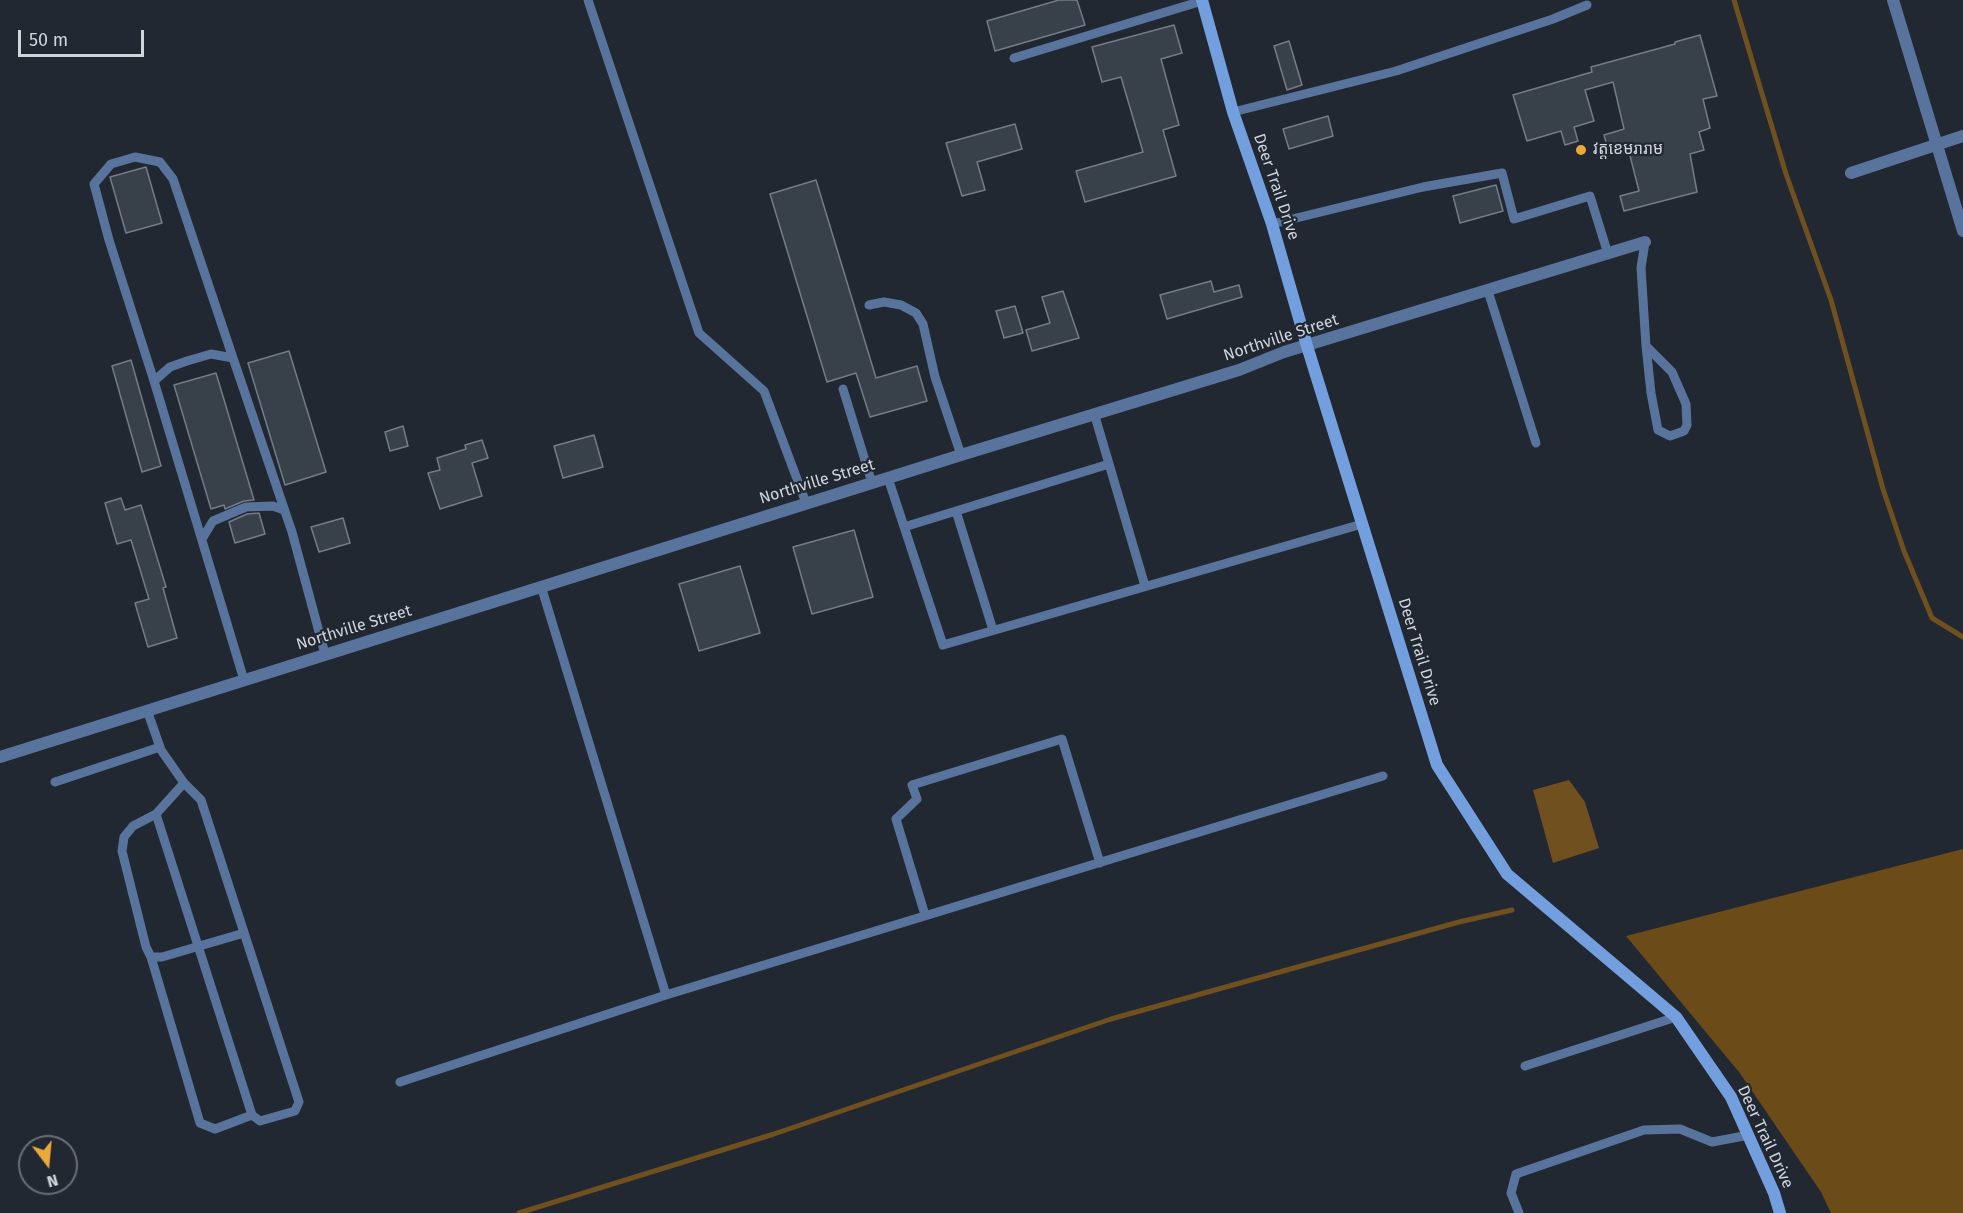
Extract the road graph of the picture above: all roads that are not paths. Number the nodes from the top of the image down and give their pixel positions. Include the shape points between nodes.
1 (588, 0) edge
2 (1202, 0) edge
3 (1893, 0) edge
4 (1587, 5) dead end
5 (1014, 58) dead end
6 (1233, 112) junction
7 (1963, 136) edge
8 (1936, 144) junction
9 (1851, 173) dead end
10 (1272, 224) junction
11 (1963, 231) edge
12 (1645, 242) joint
13 (1608, 254) junction
14 (1488, 291) junction
15 (869, 305) dead end
16 (1307, 346) junction
17 (1646, 346) junction
18 (233, 358) junction
19 (154, 381) junction
20 (843, 389) dead end
21 (1094, 413) junction
22 (1536, 443) dead end
23 (961, 455) junction
24 (1109, 464) junction
25 (888, 478) junction
26 (872, 483) junction
27 (806, 503) junction
28 (284, 510) junction
29 (956, 511) junction
30 (1362, 524) junction
31 (904, 527) junction
32 (202, 539) junction
33 (542, 586) junction
34 (1145, 586) junction
35 (993, 630) junction
36 (325, 654) junction
37 (244, 680) junction
38 (147, 710) junction
39 (160, 747) junction
40 (0, 757) edge
41 (1383, 776) dead end
42 (56, 782) dead end
43 (184, 783) junction
44 (156, 814) junction
45 (1100, 863) junction
46 (925, 915) junction
47 (244, 933) junction
48 (198, 946) junction
49 (151, 957) junction
50 (666, 995) junction
51 (1676, 1017) junction
52 (1525, 1066) dead end
53 (400, 1082) dead end
54 (252, 1115) junction
55 (1749, 1135) junction
56 (1519, 1213) edge
57 (1780, 1213) edge

1 - 27 lane via 699,333 764,391
2 - 5 lane
2 - 6 street, Deer Trail Drive
3 - 8 street
4 - 6 lane via 1396,71
6 - 10 street, Deer Trail Drive
7 - 8 street
8 - 9 street
8 - 11 street
10 - 13 lane via 1423,187 1502,173 1514,219 1590,195
10 - 16 street, Deer Trail Drive
12 - 13 street, Northville Street
12 - 17 lane via 1641,268
13 - 14 street, Northville Street
14 - 16 street, Northville Street
14 - 22 lane
15 - 23 lane via 901,304 916,313 923,324
16 - 21 street, Northville Street
16 - 30 street, Deer Trail Drive
17 - 17 lane via 1658,430 1670,436 1684,431 1686,404 1672,372
18 - 19 lane via 211,354 170,367
18 - 19 lane via 173,179 160,162 135,157 111,164 93,184
18 - 28 lane
19 - 32 lane
20 - 26 lane
21 - 23 street, Northville Street
21 - 24 lane
23 - 25 street, Northville Street
24 - 29 lane
24 - 34 lane
25 - 26 street, Northville Street
25 - 31 lane
26 - 27 street, Northville Street
27 - 33 street, Northville Street
28 - 32 lane via 273,506 246,507 213,521
28 - 36 lane
29 - 31 lane
29 - 35 lane
30 - 34 lane
30 - 51 street, Deer Trail Drive via 1437,765 1507,874
31 - 35 lane via 943,645
32 - 37 lane
33 - 36 street, Northville Street
33 - 50 lane
34 - 35 lane
36 - 37 street, Northville Street
37 - 38 street, Northville Street
38 - 39 lane
38 - 40 street, Northville Street
39 - 42 lane
39 - 43 lane
41 - 45 lane
43 - 44 lane
43 - 47 lane via 201,800
44 - 48 lane
44 - 49 lane via 133,826 124,837 122,851
45 - 46 lane
45 - 46 lane via 1062,739 912,785 917,799 896,819
46 - 50 lane
47 - 48 lane
47 - 54 lane via 299,1102 295,1111 260,1121
48 - 49 lane
48 - 54 lane
49 - 54 lane via 200,1124 214,1129
50 - 53 lane
51 - 52 lane
51 - 55 street, Deer Trail Drive via 1731,1097
55 - 56 lane via 1712,1142 1680,1129 1644,1130 1569,1155 1516,1174 1511,1194
55 - 57 street, Deer Trail Drive

